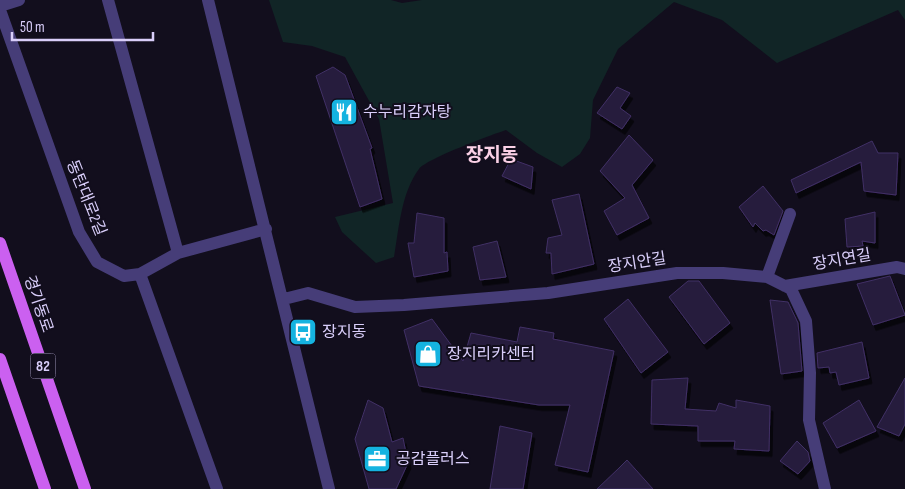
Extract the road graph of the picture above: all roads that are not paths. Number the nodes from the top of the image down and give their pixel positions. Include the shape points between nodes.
1 (19, 0) edge
2 (108, 0) edge
3 (208, 0) edge
4 (0, 6) edge
5 (0, 10) edge
6 (790, 214) dead end
7 (266, 229) junction
8 (0, 244) edge
9 (178, 253) junction
10 (905, 269) edge
11 (140, 274) junction
12 (767, 277) junction
13 (785, 286) junction
14 (284, 299) junction
15 (0, 360) edge
16 (45, 489) edge
17 (85, 489) edge
18 (217, 489) edge
19 (329, 489) edge
20 (825, 489) edge

1 - 4 street
2 - 9 street
3 - 7 street
5 - 11 street, 동탄대로2길 via 79,232 98,262 124,276
6 - 12 street
7 - 9 street
7 - 14 street
8 - 17 main road, 경기동로 / 82
9 - 11 street
10 - 13 street, 장지연길 via 897,267
11 - 18 street
12 - 13 street, 장지안길
12 - 14 street, 장지안길 via 677,273 548,293 404,305 355,307 308,293
13 - 20 street, 장지안길 via 791,290 806,320 809,420
14 - 19 street
15 - 16 main road, 82

